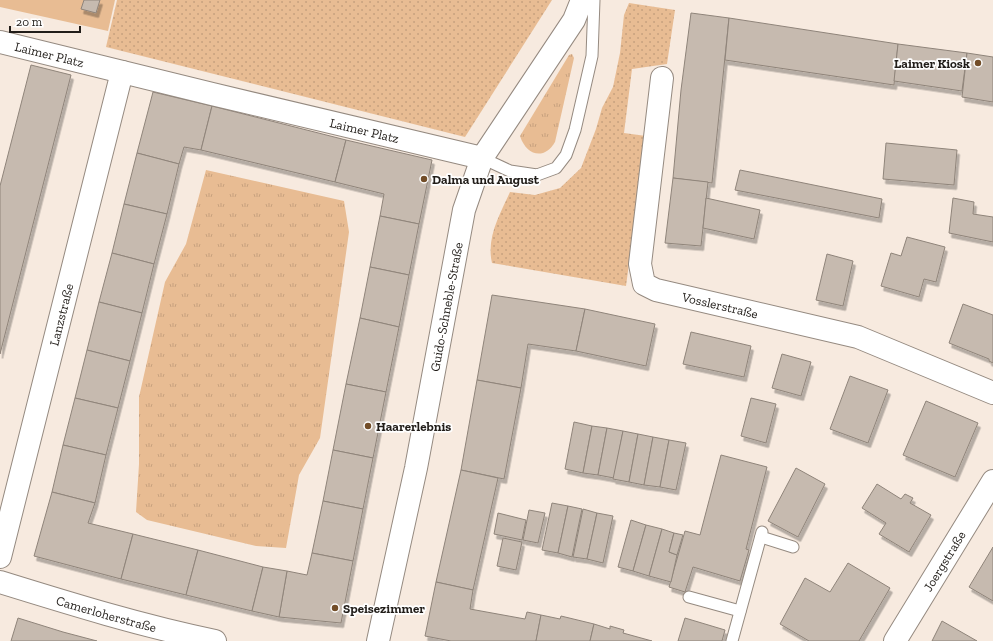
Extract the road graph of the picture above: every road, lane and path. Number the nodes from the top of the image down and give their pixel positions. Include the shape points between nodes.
1 (582, 0) edge
2 (594, 0) edge
3 (0, 42) edge
4 (122, 72) junction
5 (662, 78) dead end
6 (482, 158) junction
7 (993, 392) edge
8 (993, 481) edge
9 (793, 547) dead end
10 (0, 557) edge
11 (0, 582) edge
12 (689, 597) dead end
13 (740, 611) junction
14 (215, 641) edge
15 (378, 641) edge
16 (732, 641) edge
17 (895, 641) edge

1 - 6 street, Guido-Schneble-Straße via 574,20
2 - 6 lane, Laimer Platz via 592,56 575,130 566,155 556,168 537,175 510,171
3 - 4 street, Laimer Platz
4 - 6 street, Laimer Platz
4 - 10 street, Lanzstraße
5 - 7 street, Vosslerstraße via 640,264 644,284 656,290 858,337
6 - 15 street, Guido-Schneble-Straße via 464,210 416,468
8 - 17 street, Joergstraße
9 - 13 lane via 762,535
11 - 14 street, Camerloherstraße via 89,610
12 - 13 lane
13 - 16 lane

